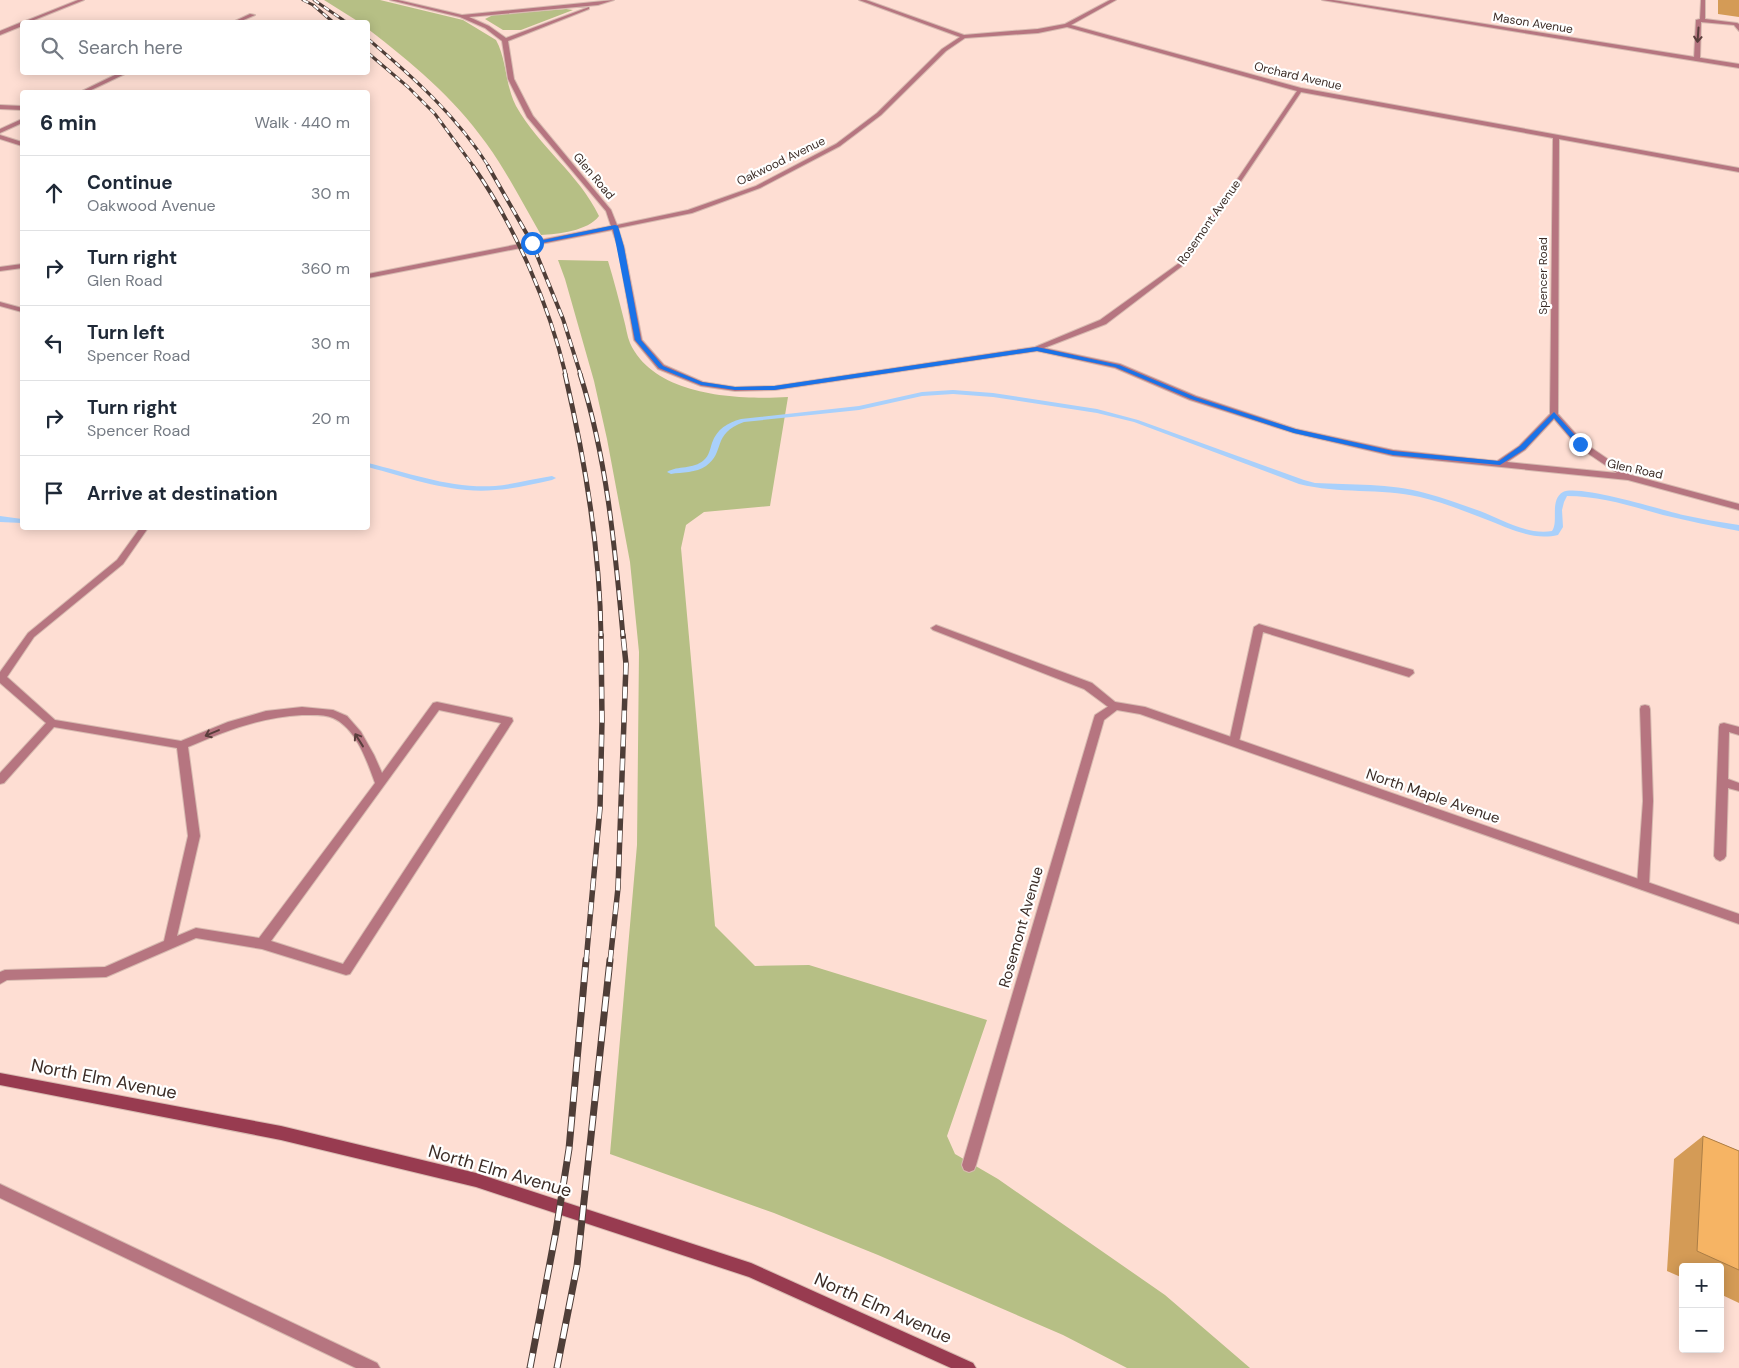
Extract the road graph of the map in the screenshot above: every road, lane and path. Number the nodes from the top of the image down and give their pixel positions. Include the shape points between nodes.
1 (82, 0) edge
2 (392, 0) edge
3 (612, 0) edge
4 (861, 0) edge
5 (1114, 0) edge
6 (1324, 0) edge
7 (1703, 0) edge
8 (598, 4) junction
9 (252, 15) dead end
10 (462, 16) junction
11 (1703, 19) junction
12 (32, 20) edge
13 (241, 20) edge
14 (20, 25) edge
15 (1067, 25) junction
16 (1739, 30) edge
17 (0, 33) edge
18 (964, 37) junction
19 (506, 40) junction
20 (1697, 59) junction
21 (1739, 66) edge
22 (120, 75) edge
23 (87, 90) edge
24 (1300, 90) junction
25 (0, 106) edge
26 (20, 108) edge
27 (20, 122) edge
28 (0, 131) edge
29 (0, 137) edge
30 (1556, 138) junction
31 (20, 143) edge
32 (1739, 170) edge
33 (615, 226) junction
34 (20, 266) edge
35 (0, 269) edge
36 (370, 276) edge
37 (0, 304) edge
38 (20, 309) edge
39 (1037, 349) junction
40 (1554, 414) junction
41 (1500, 463) junction
42 (1628, 477) junction
43 (1739, 507) edge
44 (143, 530) edge
45 (936, 628) dead end
46 (1409, 673) dead end
47 (1116, 706) junction
48 (1645, 709) dead end
49 (52, 723) junction
50 (1739, 731) edge
51 (1234, 742) junction
52 (182, 746) junction
53 (0, 780) edge
54 (1723, 782) junction
55 (380, 783) junction
56 (1739, 788) edge
57 (1720, 856) dead end
58 (1643, 885) junction
59 (1739, 919) edge
60 (262, 944) junction
61 (169, 945) junction
62 (0, 978) edge
63 (0, 1078) edge
64 (969, 1165) dead end
65 (0, 1192) edge
66 (372, 1368) edge
67 (968, 1368) edge

1 - 12 street
2 - 10 street
3 - 8 street
4 - 18 street, Orchard Avenue
5 - 15 street
6 - 20 street, Mason Avenue
7 - 11 street
8 - 10 street
8 - 19 street
9 - 13 street
10 - 19 street
11 - 16 street via 1737,25
11 -> 20 street via 1700,20
14 - 17 street
15 - 18 street, Orchard Avenue via 1038,31
15 - 24 street, Orchard Avenue
18 - 33 street, Oakwood Avenue via 944,50 879,114 838,145 758,188 690,212
19 - 33 street, Glen Road via 511,79 530,117 609,211
20 - 21 street, Mason Avenue
22 - 23 street
24 - 30 street, Orchard Avenue
24 - 39 street, Rosemont Avenue via 1184,262 1104,322
25 - 26 street
27 - 28 street
29 - 31 street
30 - 32 street, Orchard Avenue
30 - 40 street, Spencer Road
33 - 36 street, Oakwood Avenue
33 - 39 street, Glen Road via 638,340 661,367 701,384 774,388
34 - 35 street
37 - 38 street
39 - 41 street, Glen Road via 1117,366 1193,398 1294,431 1393,453
40 - 41 street via 1522,448
40 - 42 street via 1580,444
41 - 42 street, Glen Road
42 - 43 street, Glen Road
44 - 49 street via 120,562 31,635 1,678
45 - 47 street via 1088,686
46 - 51 street via 1259,626
47 - 51 street, North Maple Avenue via 1142,710
47 - 64 street, Rosemont Avenue via 1098,718
48 - 58 street via 1648,801
49 - 52 street
49 - 53 street
50 - 54 street via 1724,727
51 - 58 street, North Maple Avenue
55 -> 52 street via 373,762 351,727 335,714 279,711 231,724
52 - 61 street via 194,836
54 - 56 street
54 - 57 street
55 - 60 street
55 - 60 street via 437,706 508,721 346,970
58 - 59 street, North Maple Avenue
60 - 61 street via 196,933
61 - 62 street via 106,972 5,975
63 - 67 main road, North Elm Avenue via 281,1132 476,1180 751,1270
65 - 66 street

